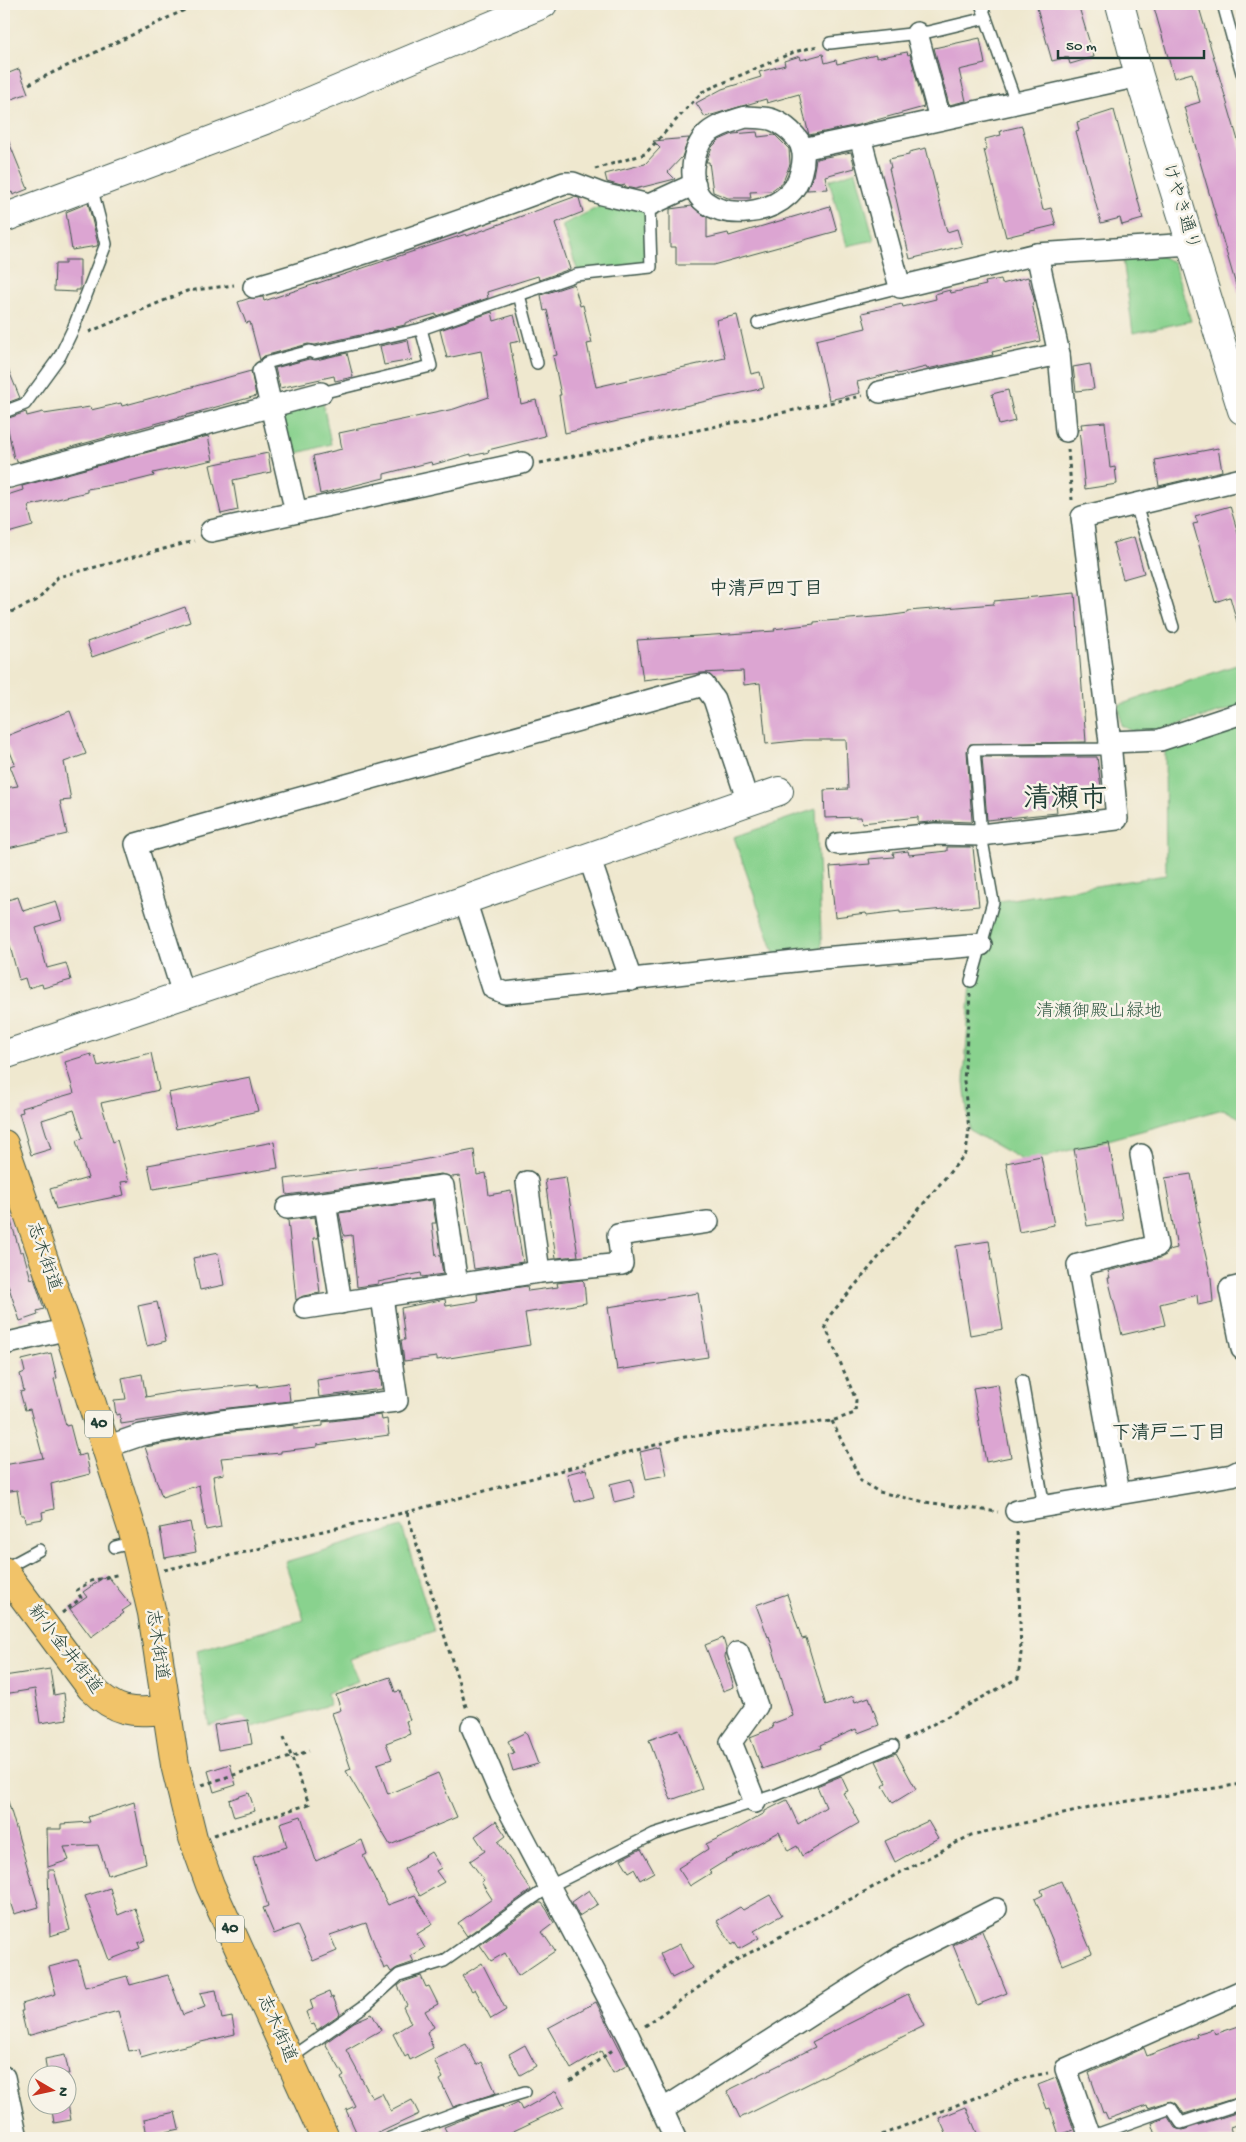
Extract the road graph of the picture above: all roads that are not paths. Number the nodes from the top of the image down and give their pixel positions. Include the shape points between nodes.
1 (544, 4) edge
2 (981, 4) edge
3 (1120, 4) edge
4 (1222, 4) edge
5 (986, 18) junction
6 (918, 33) junction
7 (830, 43) road end
8 (1242, 73) edge
9 (1140, 76) junction
10 (1016, 103) junction
11 (940, 120) junction
12 (860, 137) junction
13 (802, 149) junction
14 (695, 184) junction
15 (91, 186) junction
16 (649, 205) junction
17 (4, 218) edge
18 (1191, 244) junction
19 (1037, 254) junction
20 (254, 287) road end
21 (900, 287) junction
22 (519, 295) junction
23 (758, 323) dead end
24 (421, 329) junction
25 (1059, 354) junction
26 (537, 363) dead end
27 (264, 368) joint
28 (880, 392) road end
29 (321, 393) joint
30 (271, 406) junction
31 (1242, 410) edge
32 (4, 412) edge
33 (1066, 431) road end
34 (522, 463) road end
35 (6, 470) edge
36 (1242, 479) edge
37 (1136, 505) junction
38 (296, 512) junction
39 (211, 531) road end
40 (1173, 627) dead end
41 (1242, 713) edge
42 (1110, 742) junction
43 (779, 791) dead end
44 (748, 802) junction
45 (981, 835) junction
46 (838, 844) dead end
47 (589, 857) junction
48 (465, 900) junction
49 (981, 945) junction
50 (631, 980) junction
51 (971, 981) road end
52 (183, 994) junction
53 (4, 1055) edge
54 (4, 1144) edge
55 (1141, 1155) dead end
56 (527, 1182) dead end
57 (326, 1203) junction
58 (287, 1208) dead end
59 (708, 1222) dead end
60 (539, 1272) junction
61 (457, 1285) junction
62 (1242, 1286) edge
63 (382, 1297) junction
64 (341, 1303) junction
65 (305, 1308) dead end
66 (68, 1328) junction
67 (4, 1344) edge
68 (1242, 1349) edge
69 (1022, 1381) dead end
70 (106, 1446) junction
71 (1242, 1470) edge
72 (1119, 1493) junction
73 (1044, 1507) junction
74 (1016, 1511) road end
75 (40, 1550) dead end
76 (5, 1574) edge
77 (738, 1652) dead end
78 (165, 1710) junction
79 (472, 1727) road end
80 (893, 1746) road end
81 (754, 1802) junction
82 (550, 1886) junction
83 (996, 1909) dead end
84 (1242, 1991) edge
85 (289, 2059) junction
86 (4, 2077) edge
87 (525, 2092) dead end
88 (6, 2098) edge
89 (1242, 2103) edge
90 (662, 2110) junction
91 (1088, 2137) edge
92 (17, 2138) edge
93 (325, 2138) edge
94 (390, 2138) edge
95 (675, 2138) edge

1 - 15 street via 268,119
2 - 5 lane
3 - 9 street, けやき通り
4 - 8 lane
5 - 6 lane
5 - 10 lane
6 - 7 lane
6 - 11 street
9 - 10 street
9 - 18 street, けやき通り
10 - 11 street
11 - 12 street
12 - 13 street
12 - 21 street
13 - 14 street via 799,180 790,194 773,206 748,212 722,211 703,201
13 - 14 street via 794,134 773,120 746,117 725,123 707,134 695,153
14 - 16 street
15 - 17 street
15 - 32 lane via 106,244 60,356 25,404
16 - 20 street via 602,194 573,183 564,184 339,263
16 - 22 lane via 651,267 576,276
18 - 19 street
18 - 31 street, けやき通り
19 - 21 street
19 - 25 street
21 - 23 lane
22 - 24 lane
22 - 26 lane
24 - 27 lane via 314,353 310,351
24 - 29 lane via 431,366
25 - 28 street
25 - 33 street
27 - 30 street
29 - 30 street
30 - 35 street
30 - 38 street
34 - 38 street
36 - 37 street
37 - 40 lane
37 - 42 street via 1082,518
38 - 39 street
41 - 42 street via 1160,740
42 - 45 street via 1117,820
42 - 45 lane via 1101,749 974,750
43 - 44 street
44 - 47 street
44 - 52 street via 714,699 704,685 136,844
45 - 46 street via 935,834
45 - 49 lane via 993,902
47 - 48 street
47 - 50 street
48 - 50 street via 493,988 505,993
48 - 52 street
49 - 50 street via 822,958
49 - 51 lane
52 - 53 street
54 - 66 main road, 志木街道 / 40
55 - 72 street via 1157,1246 1078,1264
56 - 60 street
57 - 58 street
57 - 61 street via 443,1186
57 - 64 street
59 - 60 street via 618,1236 622,1264
60 - 61 street
61 - 63 street
62 - 68 street via 1230,1289
63 - 64 street
63 - 70 street via 397,1401 221,1421
64 - 65 street
66 - 67 street
66 - 70 main road, 志木街道 / 40
69 - 73 lane
70 - 78 main road, 志木街道 / 40 via 125,1544 152,1613
71 - 72 street via 1232,1475
72 - 73 street
73 - 74 street
75 - 76 lane
76 - 78 main road, 新小金井街道 via 90,1688 104,1702 122,1710
77 - 81 street via 757,1706 731,1742
78 - 85 main road, 志木街道 / 40 via 174,1765 193,1838 210,1885
79 - 82 street via 501,1796
80 - 81 lane
81 - 82 lane via 654,1834
82 - 85 lane via 444,1961 399,1975 367,2004
82 - 90 street via 629,2037
83 - 90 street via 899,1958
84 - 91 street via 1066,2069
85 - 93 main road, 志木街道 / 40
86 - 88 street
87 - 94 lane
88 - 92 street
89 - 91 lane via 1181,2123 1171,2108
90 - 95 street

